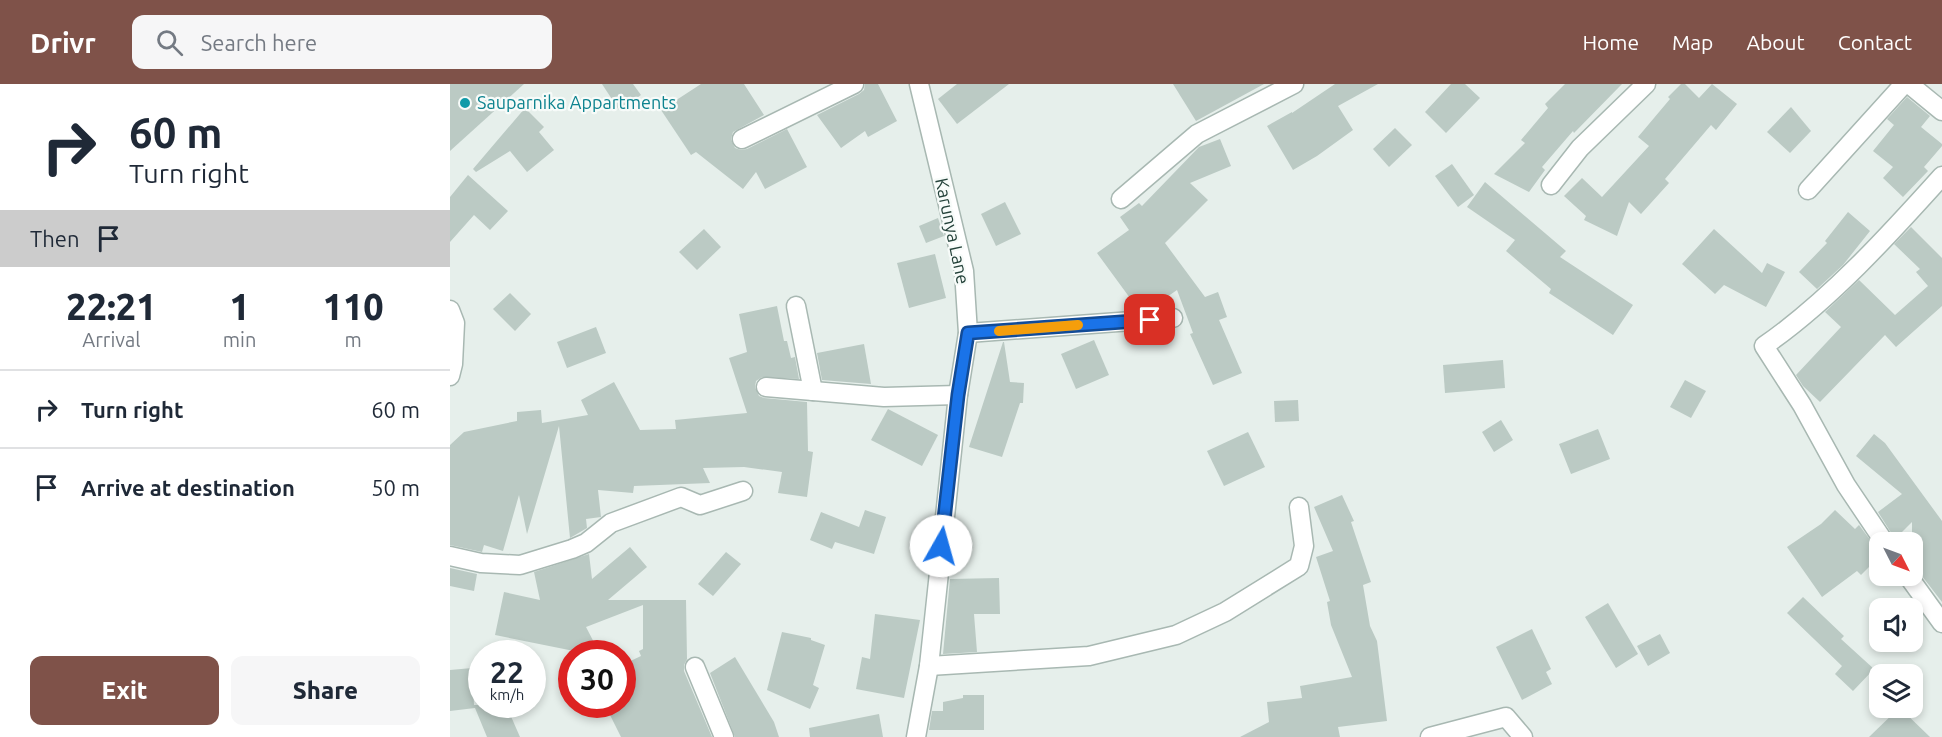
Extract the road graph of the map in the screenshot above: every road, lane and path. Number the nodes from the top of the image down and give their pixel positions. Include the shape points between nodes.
1 (855, 84) edge
2 (919, 84) edge
3 (1646, 84) edge
4 (1904, 84) edge
5 (1909, 84) edge
6 (1289, 85) edge
7 (1942, 111) edge
8 (742, 139) dead end
9 (1942, 176) edge
10 (1551, 185) dead end
11 (1808, 190) dead end
12 (1121, 199) dead end
13 (796, 306) dead end
14 (450, 310) edge
15 (1173, 318) dead end
16 (968, 333) junction
17 (450, 376) edge
18 (766, 387) dead end
19 (813, 391) junction
20 (958, 395) junction
21 (743, 491) dead end
22 (1299, 507) dead end
23 (1878, 532) edge
24 (450, 556) edge
25 (1915, 586) edge
26 (1942, 623) edge
27 (929, 666) junction
28 (695, 667) dead end
29 (724, 737) edge
30 (916, 737) edge
31 (1430, 737) edge
32 (1522, 737) edge

1 - 8 street
2 - 16 street, Karunya Lane via 964,271
3 - 10 street via 1580,148
4 - 11 street
5 - 7 street
6 - 12 street via 1197,134
9 - 23 street via 1878,245 1791,327 1764,346
13 - 19 street
14 - 17 street via 455,323
15 - 16 street
16 - 20 street, Karunya Lane
18 - 19 street
19 - 20 street via 884,397
20 - 27 street, Karunya Lane
21 - 24 street via 700,505 681,497 611,523 572,549 520,565
22 - 27 street via 1304,546 1299,566 1225,612 1176,635 1089,657
25 - 26 street
27 - 30 street, Karunya Lane
28 - 29 street
31 - 32 street via 1506,717

